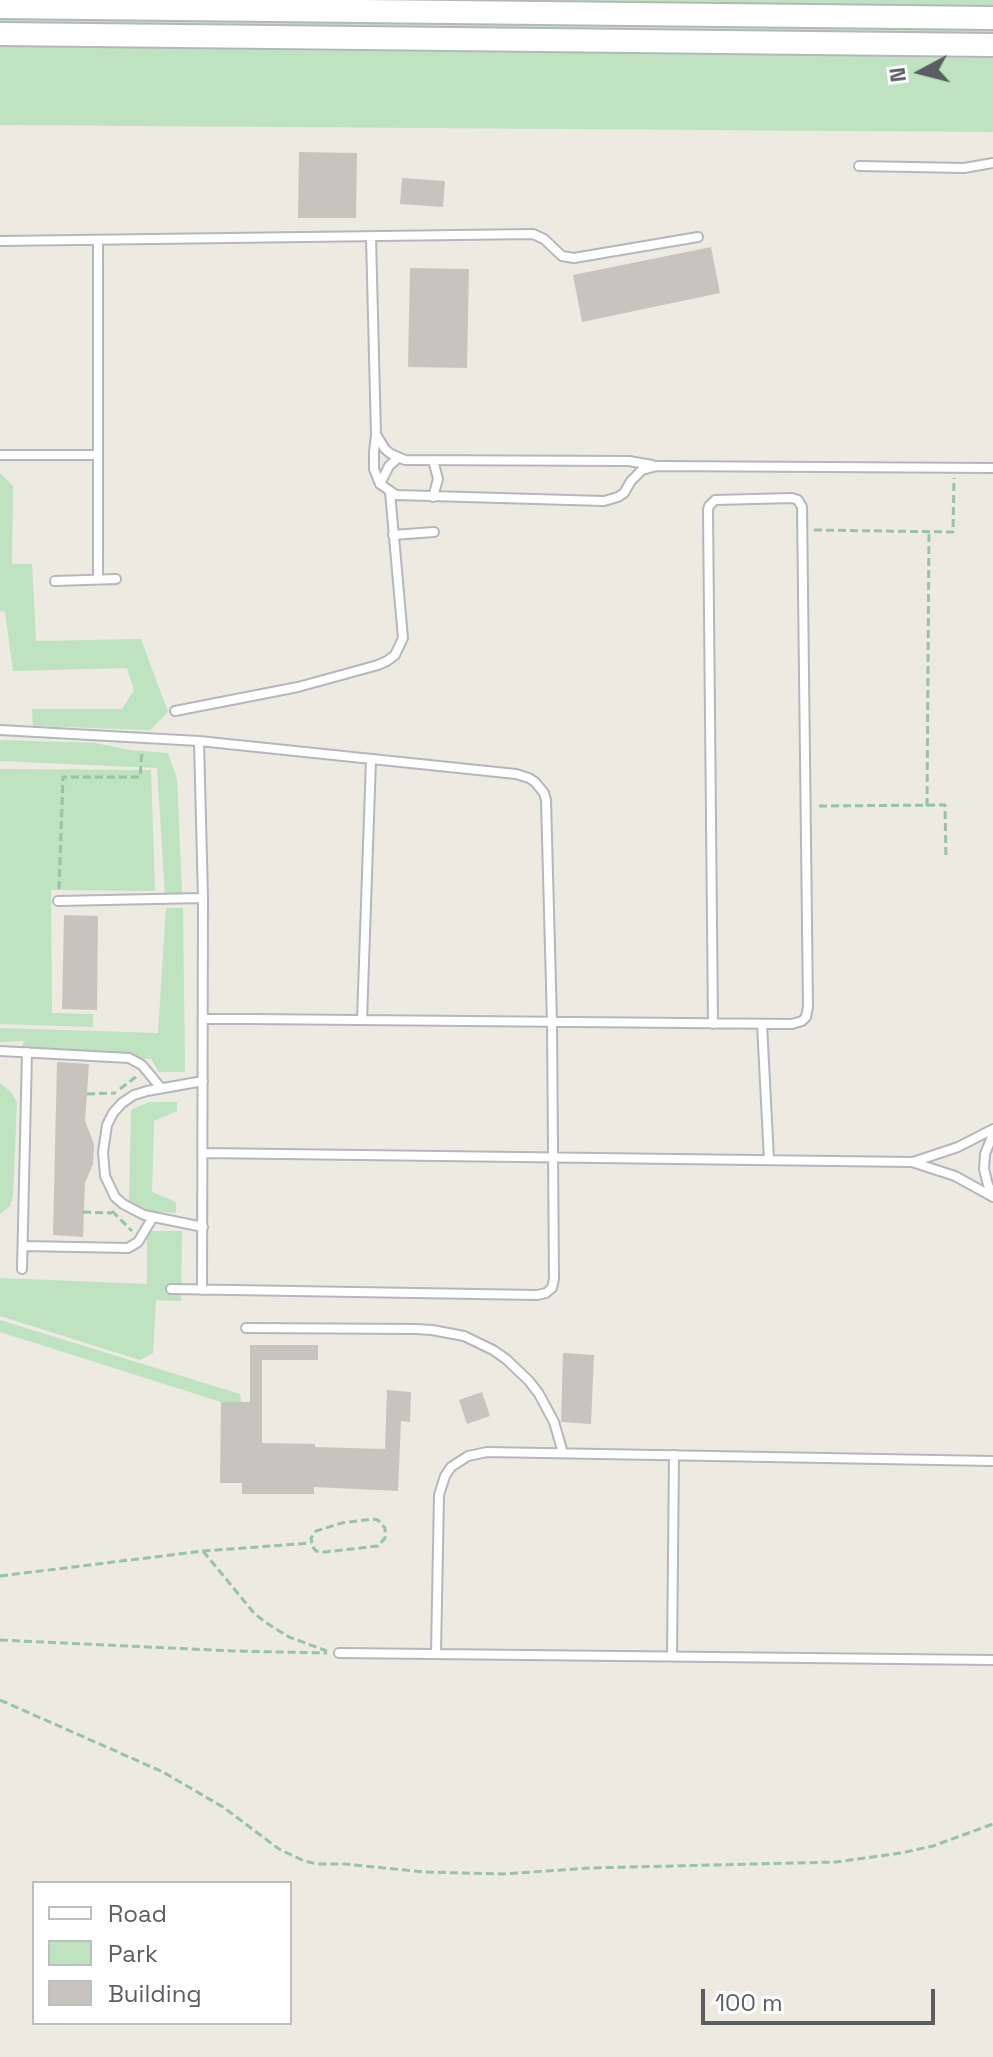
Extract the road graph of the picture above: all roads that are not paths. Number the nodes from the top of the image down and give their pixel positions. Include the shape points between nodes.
1 (0, 7) edge
2 (253, 10) junction
3 (591, 13) junction
4 (993, 18) edge
5 (0, 34) edge
6 (163, 36) junction
7 (509, 39) junction
8 (993, 45) edge
9 (993, 163) edge
10 (859, 166) dead end
11 (371, 237) junction
12 (698, 237) dead end
13 (98, 240) junction
14 (0, 241) edge
15 (376, 435) junction
16 (0, 455) edge
17 (98, 455) junction
18 (398, 458) junction
19 (433, 460) junction
20 (620, 461) junction
21 (657, 466) junction
22 (993, 468) edge
23 (631, 481) junction
24 (380, 484) junction
25 (390, 492) junction
26 (433, 497) junction
27 (434, 532) dead end
28 (393, 535) junction
29 (98, 579) junction
30 (116, 579) dead end
31 (55, 581) dead end
32 (175, 711) dead end
33 (0, 730) edge
34 (199, 741) junction
35 (371, 759) junction
36 (203, 898) junction
37 (58, 901) road end
38 (203, 1019) junction
39 (362, 1020) junction
40 (552, 1022) junction
41 (713, 1024) junction
42 (762, 1024) junction
43 (0, 1051) edge
44 (27, 1052) junction
45 (203, 1081) junction
46 (161, 1088) junction
47 (993, 1132) edge
48 (203, 1153) junction
49 (553, 1157) junction
50 (769, 1160) junction
51 (912, 1162) junction
52 (993, 1196) edge
53 (148, 1216) junction
54 (203, 1227) junction
55 (23, 1246) junction
56 (22, 1269) dead end
57 (171, 1289) dead end
58 (202, 1290) junction
59 (246, 1328) dead end
60 (563, 1453) junction
61 (674, 1455) junction
62 (993, 1461) edge
63 (339, 1653) road end
64 (436, 1653) junction
65 (672, 1656) junction
66 (993, 1660) edge

1 - 2 street
2 - 3 street
2 - 6 street via 248,23 185,24
3 - 4 street
3 - 7 street via 566,24 514,25
5 - 6 street
6 - 7 street
7 - 8 street
9 - 10 lane via 955,168
11 - 12 lane via 533,234 562,256 574,258
11 - 13 lane
11 - 15 lane
13 - 14 lane
13 - 17 lane
15 - 18 lane
15 - 24 lane via 374,469
16 - 17 lane
17 - 29 lane
18 - 19 lane
18 - 24 lane
19 - 20 lane
19 - 26 lane via 438,479
20 - 21 lane
20 - 23 lane
21 - 22 lane
21 - 23 lane via 642,470
23 - 26 lane via 624,493 604,501
24 - 25 lane
25 - 26 lane
25 - 28 lane
27 - 28 lane
28 - 32 lane via 403,638 395,655 338,677
29 - 30 lane
29 - 31 lane
33 - 34 lane
34 - 35 lane
34 - 36 lane
35 - 39 lane
35 - 40 lane via 516,774 540,787 546,807
36 - 37 lane
36 - 38 lane
38 - 39 lane
38 - 45 lane
39 - 40 lane
40 - 41 lane
40 - 49 lane
41 - 42 lane
41 - 42 lane via 708,510 715,500 796,498 802,507 808,1012 797,1023
42 - 50 lane
43 - 44 lane
44 - 46 lane via 129,1058
44 - 55 lane
45 - 46 lane
45 - 48 lane
46 - 53 lane via 122,1103 107,1125 103,1152 105,1176 115,1197
47 - 51 lane
47 - 52 lane via 984,1169
48 - 49 lane
48 - 54 lane
49 - 50 lane
49 - 58 lane via 554,1279 546,1293
50 - 51 lane
51 - 52 lane
53 - 54 lane
53 - 55 lane via 138,1242 128,1248
54 - 58 lane
55 - 56 lane
57 - 58 lane
59 - 60 lane via 424,1329 464,1336 506,1359 529,1381 554,1422
60 - 61 lane
60 - 64 lane via 477,1452 445,1476 439,1495
61 - 62 lane
61 - 65 lane
63 - 64 lane
64 - 65 lane
65 - 66 lane

